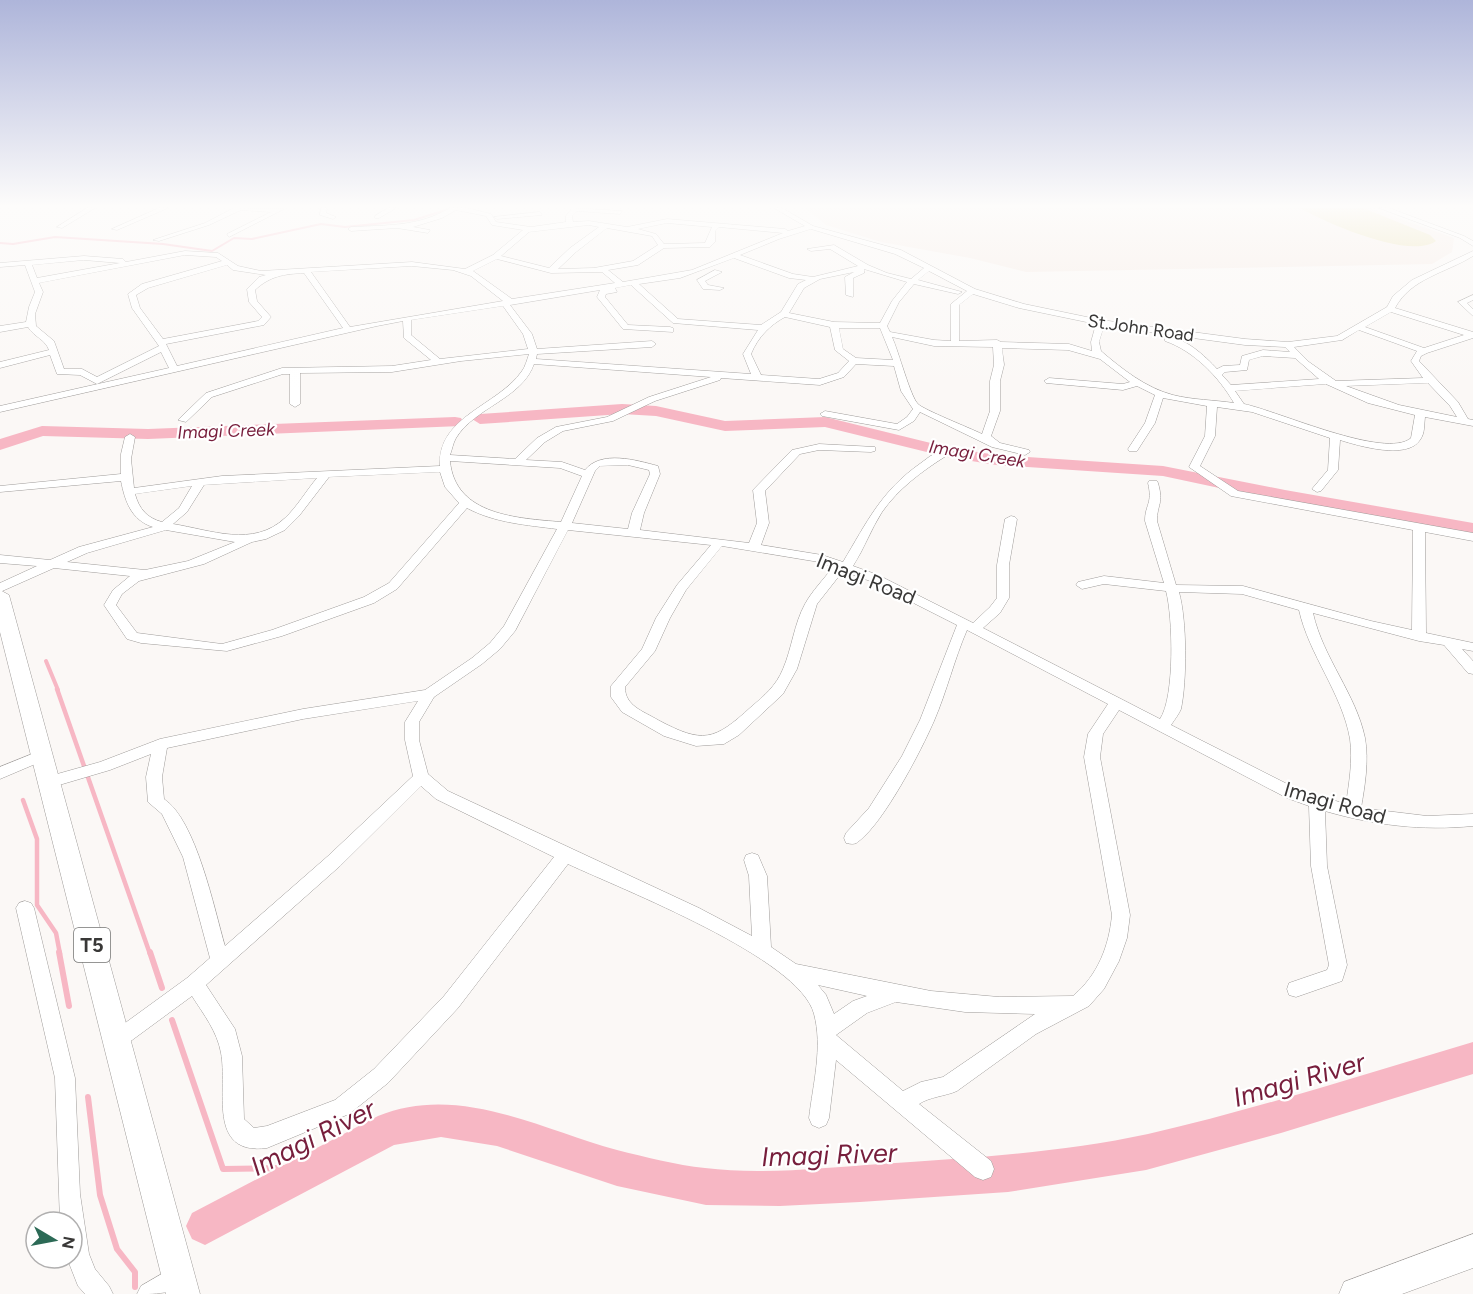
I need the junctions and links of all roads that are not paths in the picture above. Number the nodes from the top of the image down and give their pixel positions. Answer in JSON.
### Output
{"nodes":[{"id":1,"x":30,"y":268,"type":"edge"},
{"id":2,"x":72,"y":268,"type":"edge"},
{"id":3,"x":108,"y":268,"type":"edge"},
{"id":4,"x":206,"y":268,"type":"edge"},
{"id":5,"x":238,"y":268,"type":"edge"},
{"id":6,"x":354,"y":268,"type":"edge"},
{"id":7,"x":446,"y":268,"type":"edge"},
{"id":8,"x":472,"y":268,"type":"edge"},
{"id":9,"x":541,"y":268,"type":"edge"},
{"id":10,"x":554,"y":268,"type":"edge"},
{"id":11,"x":601,"y":268,"type":"edge"},
{"id":12,"x":708,"y":268,"type":"edge"},
{"id":13,"x":721,"y":268,"type":"edge"},
{"id":14,"x":769,"y":268,"type":"edge"},
{"id":15,"x":865,"y":268,"type":"edge"},
{"id":16,"x":867,"y":268,"type":"edge"},
{"id":17,"x":868,"y":268,"type":"edge"},
{"id":18,"x":929,"y":268,"type":"joint"},
{"id":19,"x":1443,"y":268,"type":"edge"},
{"id":20,"x":597,"y":269,"type":"junction"},
{"id":21,"x":467,"y":271,"type":"junction"},
{"id":22,"x":551,"y":271,"type":"junction"},
{"id":23,"x":307,"y":272,"type":"junction"},
{"id":24,"x":280,"y":273,"type":"junction"},
{"id":25,"x":79,"y":274,"type":"junction"},
{"id":26,"x":812,"y":279,"type":"junction"},
{"id":27,"x":35,"y":281,"type":"junction"},
{"id":28,"x":912,"y":281,"type":"junction"},
{"id":29,"x":622,"y":285,"type":"junction"},
{"id":30,"x":635,"y":285,"type":"junction"},
{"id":31,"x":720,"y":288,"type":"dead end"},
{"id":32,"x":967,"y":294,"type":"junction"},
{"id":33,"x":850,"y":295,"type":"dead end"},
{"id":34,"x":1473,"y":297,"type":"edge"},
{"id":35,"x":508,"y":302,"type":"junction"},
{"id":36,"x":1390,"y":309,"type":"junction"},
{"id":37,"x":784,"y":314,"type":"junction"},
{"id":38,"x":1473,"y":314,"type":"edge"},
{"id":39,"x":407,"y":318,"type":"junction"},
{"id":40,"x":684,"y":323,"type":"junction"},
{"id":41,"x":30,"y":324,"type":"junction"},
{"id":42,"x":834,"y":325,"type":"junction"},
{"id":43,"x":1100,"y":325,"type":"junction"},
{"id":44,"x":1358,"y":327,"type":"junction"},
{"id":45,"x":763,"y":328,"type":"junction"},
{"id":46,"x":0,"y":329,"type":"edge"},
{"id":47,"x":348,"y":329,"type":"junction"},
{"id":48,"x":670,"y":330,"type":"junction"},
{"id":49,"x":885,"y":330,"type":"junction"},
{"id":50,"x":1473,"y":335,"type":"edge"},
{"id":51,"x":1095,"y":342,"type":"junction"},
{"id":52,"x":955,"y":343,"type":"junction"},
{"id":53,"x":997,"y":343,"type":"junction"},
{"id":54,"x":162,"y":344,"type":"junction"},
{"id":55,"x":652,"y":344,"type":"junction"},
{"id":56,"x":1288,"y":345,"type":"junction"},
{"id":57,"x":1069,"y":348,"type":"junction"},
{"id":58,"x":1424,"y":351,"type":"junction"},
{"id":59,"x":52,"y":352,"type":"junction"},
{"id":60,"x":533,"y":355,"type":"junction"},
{"id":61,"x":1296,"y":355,"type":"junction"},
{"id":62,"x":1104,"y":358,"type":"junction"},
{"id":63,"x":632,"y":360,"type":"junction"},
{"id":64,"x":854,"y":361,"type":"junction"},
{"id":65,"x":437,"y":362,"type":"junction"},
{"id":66,"x":898,"y":363,"type":"junction"},
{"id":67,"x":0,"y":365,"type":"edge"},
{"id":68,"x":174,"y":368,"type":"junction"},
{"id":69,"x":295,"y":370,"type":"junction"},
{"id":70,"x":721,"y":375,"type":"junction"},
{"id":71,"x":1216,"y":375,"type":"junction"},
{"id":72,"x":757,"y":378,"type":"junction"},
{"id":73,"x":1431,"y":380,"type":"junction"},
{"id":74,"x":97,"y":381,"type":"junction"},
{"id":75,"x":1050,"y":381,"type":"dead end"},
{"id":76,"x":1328,"y":382,"type":"junction"},
{"id":77,"x":1139,"y":383,"type":"junction"},
{"id":78,"x":1231,"y":388,"type":"junction"},
{"id":79,"x":79,"y":390,"type":"junction"},
{"id":80,"x":1160,"y":394,"type":"junction"},
{"id":81,"x":295,"y":404,"type":"dead end"},
{"id":82,"x":1212,"y":404,"type":"junction"},
{"id":83,"x":1241,"y":407,"type":"junction"},
{"id":84,"x":918,"y":408,"type":"junction"},
{"id":85,"x":0,"y":409,"type":"edge"},
{"id":86,"x":1420,"y":413,"type":"junction"},
{"id":87,"x":825,"y":414,"type":"dead end"},
{"id":88,"x":183,"y":420,"type":"dead end"},
{"id":89,"x":1468,"y":423,"type":"edge"},
{"id":90,"x":1335,"y":435,"type":"junction"},
{"id":91,"x":130,"y":437,"type":"dead end"},
{"id":92,"x":988,"y":440,"type":"junction"},
{"id":93,"x":871,"y":449,"type":"dead end"},
{"id":94,"x":1133,"y":449,"type":"dead end"},
{"id":95,"x":1025,"y":452,"type":"dead end"},
{"id":96,"x":942,"y":454,"type":"dead end"},
{"id":97,"x":519,"y":461,"type":"junction"},
{"id":98,"x":445,"y":463,"type":"junction"},
{"id":99,"x":326,"y":474,"type":"junction"},
{"id":100,"x":588,"y":475,"type":"junction"},
{"id":101,"x":126,"y":477,"type":"junction"},
{"id":102,"x":200,"y":483,"type":"junction"},
{"id":103,"x":1153,"y":483,"type":"dead end"},
{"id":104,"x":0,"y":489,"type":"edge"},
{"id":105,"x":1317,"y":489,"type":"dead end"},
{"id":106,"x":128,"y":492,"type":"junction"},
{"id":107,"x":466,"y":502,"type":"junction"},
{"id":108,"x":1011,"y":519,"type":"dead end"},
{"id":109,"x":564,"y":527,"type":"junction"},
{"id":110,"x":162,"y":528,"type":"junction"},
{"id":111,"x":1419,"y":529,"type":"junction"},
{"id":112,"x":633,"y":534,"type":"junction"},
{"id":113,"x":1473,"y":537,"type":"edge"},
{"id":114,"x":247,"y":540,"type":"junction"},
{"id":115,"x":718,"y":542,"type":"junction"},
{"id":116,"x":754,"y":547,"type":"junction"},
{"id":117,"x":0,"y":559,"type":"edge"},
{"id":118,"x":49,"y":564,"type":"junction"},
{"id":119,"x":844,"y":566,"type":"junction"},
{"id":120,"x":145,"y":573,"type":"junction"},
{"id":121,"x":1082,"y":585,"type":"dead end"},
{"id":122,"x":1169,"y":586,"type":"junction"},
{"id":123,"x":0,"y":588,"type":"edge"},
{"id":124,"x":0,"y":595,"type":"edge"},
{"id":125,"x":1305,"y":607,"type":"junction"},
{"id":126,"x":969,"y":626,"type":"junction"},
{"id":127,"x":1419,"y":637,"type":"junction"},
{"id":128,"x":1449,"y":643,"type":"junction"},
{"id":129,"x":1473,"y":647,"type":"edge"},
{"id":130,"x":1473,"y":669,"type":"edge"},
{"id":131,"x":429,"y":694,"type":"junction"},
{"id":132,"x":1116,"y":704,"type":"junction"},
{"id":133,"x":1162,"y":727,"type":"junction"},
{"id":134,"x":160,"y":744,"type":"junction"},
{"id":135,"x":42,"y":754,"type":"junction"},
{"id":136,"x":0,"y":773,"type":"edge"},
{"id":137,"x":421,"y":777,"type":"junction"},
{"id":138,"x":49,"y":782,"type":"junction"},
{"id":139,"x":1317,"y":803,"type":"junction"},
{"id":140,"x":1352,"y":813,"type":"junction"},
{"id":141,"x":1473,"y":820,"type":"edge"},
{"id":142,"x":852,"y":838,"type":"dead end"},
{"id":143,"x":566,"y":854,"type":"junction"},
{"id":144,"x":752,"y":860,"type":"dead end"},
{"id":145,"x":24,"y":908,"type":"dead end"},
{"id":146,"x":762,"y":951,"type":"junction"},
{"id":147,"x":220,"y":961,"type":"junction"},
{"id":148,"x":794,"y":972,"type":"junction"},
{"id":149,"x":194,"y":984,"type":"junction"},
{"id":150,"x":1296,"y":989,"type":"dead end"},
{"id":151,"x":896,"y":993,"type":"junction"},
{"id":152,"x":1081,"y":1001,"type":"junction"},
{"id":153,"x":827,"y":1033,"type":"junction"},
{"id":154,"x":117,"y":1040,"type":"junction"},
{"id":155,"x":906,"y":1104,"type":"junction"},
{"id":156,"x":819,"y":1118,"type":"dead end"},
{"id":157,"x":983,"y":1169,"type":"dead end"},
{"id":158,"x":1473,"y":1251,"type":"edge"},
{"id":159,"x":181,"y":1285,"type":"edge"},
{"id":160,"x":101,"y":1294,"type":"edge"},
{"id":161,"x":148,"y":1294,"type":"edge"},
{"id":162,"x":1356,"y":1294,"type":"edge"}],
"edges":[{"from":1,"to":27,"type":"street"},
{"from":2,"to":25,"type":"street"},
{"from":3,"to":25,"type":"street"},
{"from":4,"to":54,"type":"street"},
{"from":5,"to":24,"type":"street"},
{"from":6,"to":23,"type":"street"},
{"from":7,"to":21,"type":"street"},
{"from":8,"to":21,"type":"street"},
{"from":9,"to":22,"type":"street"},
{"from":10,"to":22,"type":"street"},
{"from":11,"to":20,"type":"street"},
{"from":12,"to":30,"type":"street"},
{"from":13,"to":31,"type":"street"},
{"from":14,"to":26,"type":"street"},
{"from":15,"to":26,"type":"street"},
{"from":16,"to":33,"type":"street"},
{"from":17,"to":28,"type":"street"},
{"from":18,"to":28,"type":"street"},
{"from":18,"to":32,"type":"street"},
{"from":19,"to":36,"type":"street","name":"St.John Road"},
{"from":20,"to":22,"type":"street"},
{"from":20,"to":29,"type":"street"},
{"from":21,"to":35,"type":"street"},
{"from":23,"to":24,"type":"street"},
{"from":23,"to":47,"type":"street"},
{"from":24,"to":54,"type":"street"},
{"from":25,"to":27,"type":"street"},
{"from":26,"to":37,"type":"street"},
{"from":27,"to":41,"type":"street"},
{"from":28,"to":32,"type":"street"},
{"from":28,"to":49,"type":"street"},
{"from":29,"to":30,"type":"street"},
{"from":29,"to":35,"type":"street"},
{"from":30,"to":40,"type":"street"},
{"from":30,"to":48,"type":"street"},
{"from":32,"to":43,"type":"street"},
{"from":32,"to":52,"type":"street"},
{"from":34,"to":38,"type":"street"},
{"from":35,"to":39,"type":"street"},
{"from":35,"to":60,"type":"street"},
{"from":36,"to":44,"type":"street","name":"St.John Road"},
{"from":36,"to":50,"type":"street"},
{"from":37,"to":42,"type":"street"},
{"from":37,"to":45,"type":"street"},
{"from":39,"to":47,"type":"street"},
{"from":39,"to":65,"type":"street"},
{"from":40,"to":45,"type":"street"},
{"from":40,"to":48,"type":"street"},
{"from":41,"to":46,"type":"street"},
{"from":41,"to":59,"type":"street"},
{"from":42,"to":49,"type":"street"},
{"from":42,"to":64,"type":"street"},
{"from":43,"to":51,"type":"street"},
{"from":43,"to":56,"type":"street","name":"St.John Road"},
{"from":43,"to":71,"type":"street"},
{"from":44,"to":56,"type":"street","name":"St.John Road"},
{"from":44,"to":58,"type":"street"},
{"from":45,"to":72,"type":"street"},
{"from":47,"to":68,"type":"street"},
{"from":48,"to":55,"type":"street"},
{"from":49,"to":52,"type":"street"},
{"from":49,"to":66,"type":"street"},
{"from":50,"to":58,"type":"street"},
{"from":51,"to":57,"type":"street"},
{"from":51,"to":62,"type":"street"},
{"from":52,"to":53,"type":"street"},
{"from":53,"to":57,"type":"street"},
{"from":53,"to":92,"type":"street"},
{"from":54,"to":68,"type":"street"},
{"from":54,"to":74,"type":"street"},
{"from":55,"to":60,"type":"street"},
{"from":55,"to":63,"type":"street"},
{"from":56,"to":61,"type":"street"},
{"from":57,"to":62,"type":"street"},
{"from":58,"to":73,"type":"street"},
{"from":59,"to":67,"type":"street"},
{"from":59,"to":74,"type":"street"},
{"from":60,"to":63,"type":"street"},
{"from":60,"to":65,"type":"street"},
{"from":60,"to":98,"type":"street"},
{"from":61,"to":71,"type":"street"},
{"from":61,"to":76,"type":"street"},
{"from":62,"to":77,"type":"street"},
{"from":63,"to":70,"type":"street"},
{"from":64,"to":66,"type":"street"},
{"from":64,"to":72,"type":"street"},
{"from":65,"to":69,"type":"street"},
{"from":66,"to":84,"type":"street"},
{"from":68,"to":79,"type":"street"},
{"from":69,"to":81,"type":"street"},
{"from":69,"to":88,"type":"street"},
{"from":70,"to":72,"type":"street"},
{"from":70,"to":97,"type":"street"},
{"from":71,"to":78,"type":"street"},
{"from":73,"to":76,"type":"street"},
{"from":73,"to":89,"type":"street"},
{"from":74,"to":79,"type":"street"},
{"from":75,"to":77,"type":"street"},
{"from":76,"to":78,"type":"street"},
{"from":76,"to":86,"type":"street"},
{"from":77,"to":80,"type":"street"},
{"from":78,"to":83,"type":"street"},
{"from":79,"to":85,"type":"street"},
{"from":80,"to":82,"type":"street"},
{"from":80,"to":94,"type":"street"},
{"from":82,"to":83,"type":"street"},
{"from":82,"to":111,"type":"street"},
{"from":83,"to":90,"type":"street"},
{"from":84,"to":87,"type":"street"},
{"from":84,"to":92,"type":"street"},
{"from":86,"to":89,"type":"street"},
{"from":86,"to":90,"type":"street"},
{"from":90,"to":105,"type":"street"},
{"from":91,"to":101,"type":"street"},
{"from":92,"to":95,"type":"street"},
{"from":93,"to":116,"type":"street"},
{"from":96,"to":119,"type":"street"},
{"from":97,"to":98,"type":"street"},
{"from":97,"to":100,"type":"street"},
{"from":98,"to":99,"type":"street"},
{"from":98,"to":107,"type":"street","name":"Imagi Road"},
{"from":99,"to":102,"type":"street"},
{"from":99,"to":114,"type":"street"},
{"from":100,"to":109,"type":"street"},
{"from":100,"to":112,"type":"street"},
{"from":101,"to":104,"type":"street"},
{"from":101,"to":106,"type":"street"},
{"from":102,"to":106,"type":"street"},
{"from":102,"to":110,"type":"street"},
{"from":103,"to":122,"type":"street"},
{"from":106,"to":110,"type":"street"},
{"from":107,"to":109,"type":"street","name":"Imagi Road"},
{"from":107,"to":120,"type":"street"},
{"from":108,"to":126,"type":"street"},
{"from":109,"to":112,"type":"street","name":"Imagi Road"},
{"from":109,"to":131,"type":"street"},
{"from":110,"to":114,"type":"street"},
{"from":110,"to":118,"type":"street"},
{"from":111,"to":113,"type":"street"},
{"from":111,"to":127,"type":"street"},
{"from":112,"to":115,"type":"street","name":"Imagi Road"},
{"from":114,"to":120,"type":"street"},
{"from":115,"to":116,"type":"street","name":"Imagi Road"},
{"from":115,"to":119,"type":"street"},
{"from":116,"to":119,"type":"street","name":"Imagi Road"},
{"from":117,"to":118,"type":"street"},
{"from":118,"to":120,"type":"street"},
{"from":118,"to":123,"type":"street"},
{"from":119,"to":126,"type":"street","name":"Imagi Road"},
{"from":121,"to":122,"type":"street"},
{"from":122,"to":125,"type":"street"},
{"from":122,"to":133,"type":"street"},
{"from":124,"to":135,"type":"highway","number":"T5"},
{"from":125,"to":127,"type":"street"},
{"from":125,"to":140,"type":"street"},
{"from":126,"to":132,"type":"street","name":"Imagi Road"},
{"from":126,"to":142,"type":"street"},
{"from":127,"to":128,"type":"street"},
{"from":128,"to":129,"type":"street"},
{"from":128,"to":130,"type":"street"},
{"from":131,"to":134,"type":"street"},
{"from":131,"to":137,"type":"street"},
{"from":132,"to":133,"type":"street","name":"Imagi Road"},
{"from":132,"to":152,"type":"street"},
{"from":133,"to":139,"type":"street","name":"Imagi Road"},
{"from":134,"to":138,"type":"street"},
{"from":134,"to":147,"type":"street"},
{"from":135,"to":136,"type":"street"},
{"from":135,"to":138,"type":"highway","number":"T5"},
{"from":137,"to":143,"type":"street"},
{"from":137,"to":147,"type":"street"},
{"from":138,"to":154,"type":"highway","number":"T5"},
{"from":139,"to":140,"type":"street","name":"Imagi Road"},
{"from":139,"to":150,"type":"street"},
{"from":140,"to":141,"type":"street","name":"Imagi Road"},
{"from":143,"to":146,"type":"street"},
{"from":143,"to":149,"type":"street"},
{"from":144,"to":146,"type":"street"},
{"from":145,"to":160,"type":"street"},
{"from":146,"to":148,"type":"street"},
{"from":147,"to":149,"type":"street"},
{"from":148,"to":151,"type":"street"},
{"from":148,"to":153,"type":"street"},
{"from":149,"to":154,"type":"street"},
{"from":151,"to":152,"type":"street"},
{"from":151,"to":153,"type":"street"},
{"from":152,"to":155,"type":"street"},
{"from":153,"to":155,"type":"street"},
{"from":153,"to":156,"type":"street"},
{"from":154,"to":159,"type":"highway","number":"T5"},
{"from":155,"to":157,"type":"street"},
{"from":158,"to":162,"type":"highway"},
{"from":159,"to":161,"type":"street"}]}
